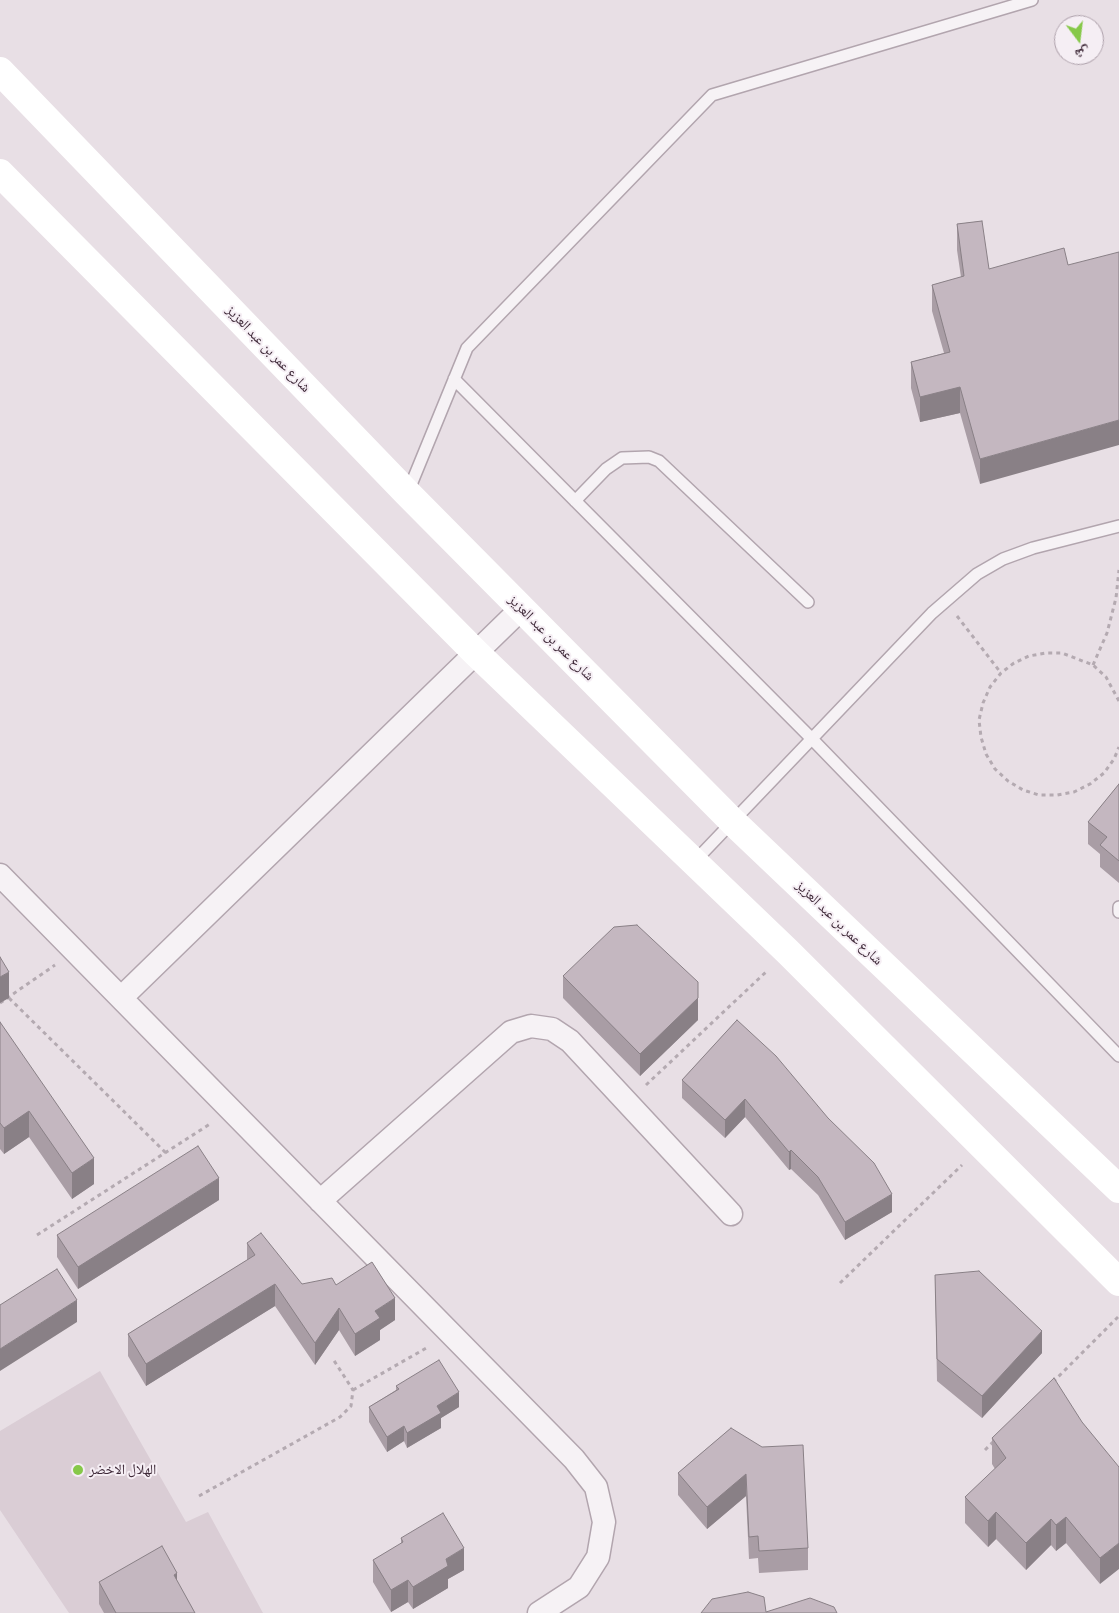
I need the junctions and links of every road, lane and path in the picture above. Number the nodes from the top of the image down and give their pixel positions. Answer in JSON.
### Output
{"nodes":[{"id":1,"x":1032,"y":0,"type":"edge"},
{"id":2,"x":0,"y":71,"type":"edge"},
{"id":3,"x":0,"y":173,"type":"edge"},
{"id":4,"x":454,"y":380,"type":"junction"},
{"id":5,"x":407,"y":493,"type":"junction"},
{"id":6,"x":575,"y":501,"type":"junction"},
{"id":7,"x":1119,"y":526,"type":"edge"},
{"id":8,"x":1119,"y":570,"type":"edge"},
{"id":9,"x":946,"y":599,"type":"junction"},
{"id":10,"x":808,"y":602,"type":"dead end"},
{"id":11,"x":522,"y":608,"type":"junction"},
{"id":12,"x":476,"y":652,"type":"junction"},
{"id":13,"x":1093,"y":665,"type":"junction"},
{"id":14,"x":1001,"y":673,"type":"junction"},
{"id":15,"x":1119,"y":701,"type":"edge"},
{"id":16,"x":813,"y":740,"type":"junction"},
{"id":17,"x":1119,"y":747,"type":"edge"},
{"id":18,"x":733,"y":822,"type":"junction"},
{"id":19,"x":694,"y":862,"type":"junction"},
{"id":20,"x":0,"y":874,"type":"edge"},
{"id":21,"x":1119,"y":908,"type":"edge"},
{"id":22,"x":1119,"y":912,"type":"edge"},
{"id":23,"x":75,"y":951,"type":"junction"},
{"id":24,"x":788,"y":952,"type":"junction"},
{"id":25,"x":9,"y":998,"type":"junction"},
{"id":26,"x":121,"y":998,"type":"junction"},
{"id":27,"x":0,"y":1003,"type":"edge"},
{"id":28,"x":1119,"y":1056,"type":"edge"},
{"id":29,"x":627,"y":1102,"type":"junction"},
{"id":30,"x":232,"y":1111,"type":"junction"},
{"id":31,"x":982,"y":1145,"type":"junction"},
{"id":32,"x":166,"y":1153,"type":"junction"},
{"id":33,"x":1119,"y":1189,"type":"edge"},
{"id":34,"x":320,"y":1201,"type":"junction"},
{"id":35,"x":731,"y":1214,"type":"dead end"},
{"id":36,"x":38,"y":1235,"type":"dead end"},
{"id":37,"x":1119,"y":1282,"type":"edge"},
{"id":38,"x":840,"y":1284,"type":"dead end"},
{"id":39,"x":1119,"y":1316,"type":"edge"},
{"id":40,"x":451,"y":1334,"type":"junction"},
{"id":41,"x":333,"y":1359,"type":"dead end"},
{"id":42,"x":1048,"y":1387,"type":"edge"},
{"id":43,"x":353,"y":1390,"type":"junction"},
{"id":44,"x":999,"y":1436,"type":"edge"},
{"id":45,"x":985,"y":1450,"type":"dead end"},
{"id":46,"x":199,"y":1496,"type":"dead end"},
{"id":47,"x":539,"y":1613,"type":"edge"}],
"edges":[{"from":1,"to":4,"type":"lane"},
{"from":2,"to":5,"type":"street","name":"شارع عمر بن عبد العزيز"},
{"from":3,"to":12,"type":"street"},
{"from":4,"to":5,"type":"lane"},
{"from":4,"to":6,"type":"lane"},
{"from":5,"to":11,"type":"street","name":"شارع عمر بن عبد العزيز"},
{"from":6,"to":10,"type":"lane"},
{"from":6,"to":16,"type":"lane"},
{"from":7,"to":9,"type":"lane"},
{"from":8,"to":13,"type":"path"},
{"from":9,"to":14,"type":"path"},
{"from":9,"to":16,"type":"lane"},
{"from":11,"to":12,"type":"street"},
{"from":11,"to":18,"type":"street","name":"شارع عمر بن عبد العزيز"},
{"from":12,"to":19,"type":"street"},
{"from":12,"to":26,"type":"street"},
{"from":13,"to":14,"type":"path"},
{"from":13,"to":15,"type":"path"},
{"from":14,"to":17,"type":"path"},
{"from":16,"to":18,"type":"lane"},
{"from":16,"to":28,"type":"lane"},
{"from":18,"to":19,"type":"lane"},
{"from":18,"to":33,"type":"street","name":"شارع عمر بن عبد العزيز"},
{"from":19,"to":24,"type":"street"},
{"from":20,"to":23,"type":"street"},
{"from":21,"to":22,"type":"lane"},
{"from":23,"to":25,"type":"path"},
{"from":23,"to":26,"type":"street"},
{"from":24,"to":29,"type":"path"},
{"from":24,"to":31,"type":"street"},
{"from":25,"to":27,"type":"path"},
{"from":25,"to":32,"type":"path"},
{"from":26,"to":30,"type":"street"},
{"from":29,"to":34,"type":"street"},
{"from":29,"to":35,"type":"street"},
{"from":30,"to":32,"type":"path"},
{"from":30,"to":34,"type":"street"},
{"from":31,"to":37,"type":"street"},
{"from":31,"to":38,"type":"path"},
{"from":32,"to":36,"type":"path"},
{"from":34,"to":40,"type":"street"},
{"from":39,"to":42,"type":"path"},
{"from":40,"to":43,"type":"path"},
{"from":40,"to":47,"type":"street"},
{"from":41,"to":43,"type":"path"},
{"from":43,"to":46,"type":"path"},
{"from":44,"to":45,"type":"path"}]}
